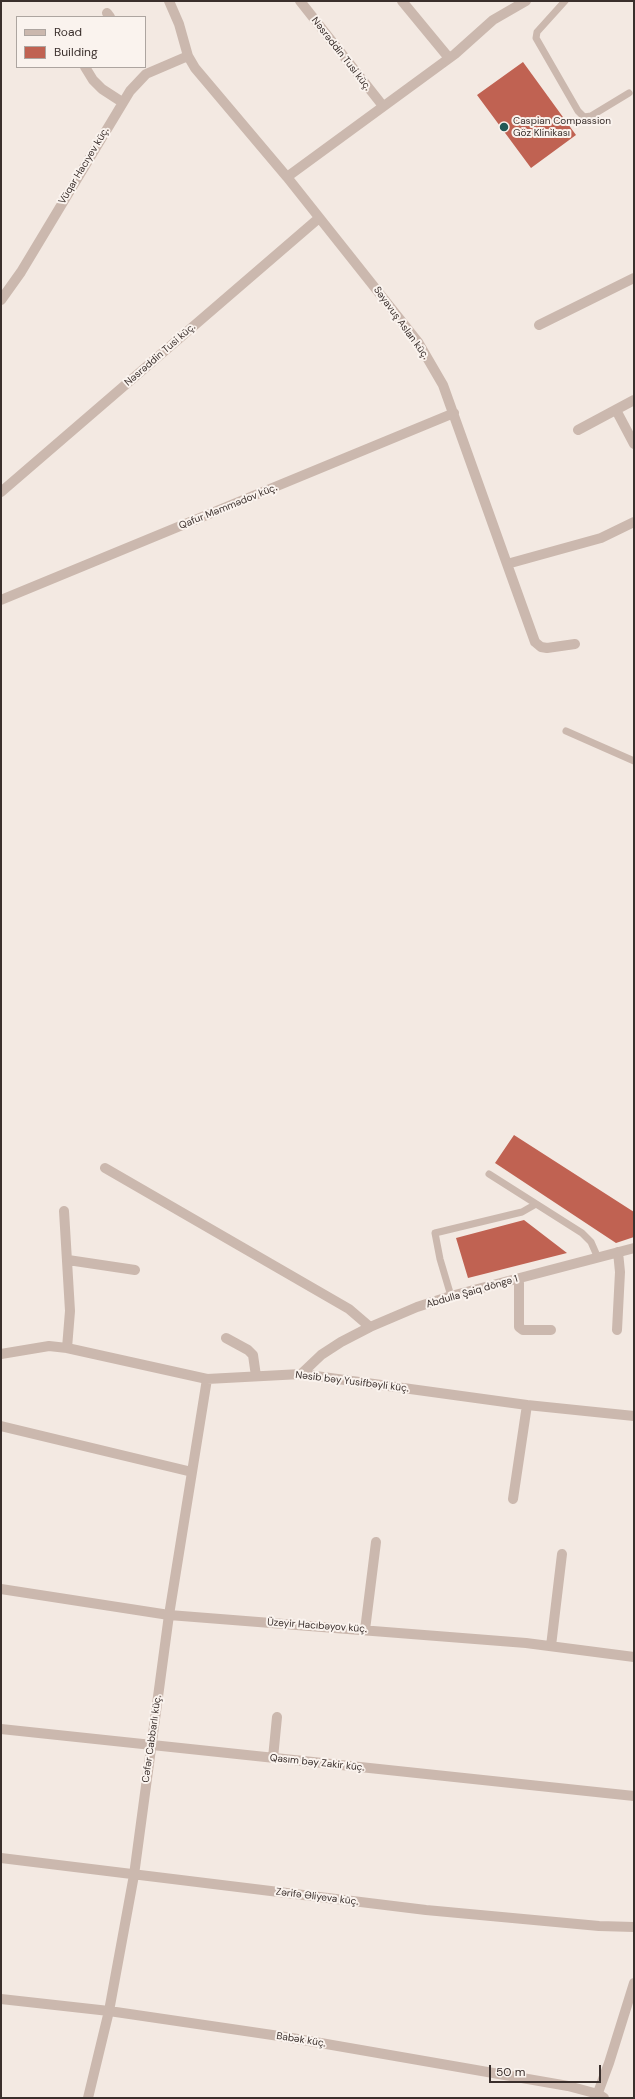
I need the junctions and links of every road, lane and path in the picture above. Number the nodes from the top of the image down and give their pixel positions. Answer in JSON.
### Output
{"nodes":[{"id":1,"x":169,"y":1,"type":"edge"},
{"id":2,"x":300,"y":1,"type":"edge"},
{"id":3,"x":402,"y":1,"type":"edge"},
{"id":4,"x":526,"y":1,"type":"edge"},
{"id":5,"x":565,"y":1,"type":"edge"},
{"id":6,"x":188,"y":56,"type":"junction"},
{"id":7,"x":449,"y":58,"type":"junction"},
{"id":8,"x":87,"y":68,"type":"edge"},
{"id":9,"x":144,"y":71,"type":"edge"},
{"id":10,"x":629,"y":93,"type":"dead end"},
{"id":11,"x":122,"y":102,"type":"junction"},
{"id":12,"x":382,"y":106,"type":"junction"},
{"id":13,"x":287,"y":177,"type":"junction"},
{"id":14,"x":319,"y":218,"type":"junction"},
{"id":15,"x":634,"y":278,"type":"edge"},
{"id":16,"x":1,"y":300,"type":"edge"},
{"id":17,"x":539,"y":325,"type":"dead end"},
{"id":18,"x":634,"y":400,"type":"edge"},
{"id":19,"x":616,"y":410,"type":"junction"},
{"id":20,"x":454,"y":414,"type":"junction"},
{"id":21,"x":578,"y":430,"type":"dead end"},
{"id":22,"x":634,"y":444,"type":"edge"},
{"id":23,"x":1,"y":492,"type":"edge"},
{"id":24,"x":634,"y":522,"type":"edge"},
{"id":25,"x":507,"y":564,"type":"junction"},
{"id":26,"x":1,"y":600,"type":"edge"},
{"id":27,"x":575,"y":644,"type":"dead end"},
{"id":28,"x":566,"y":731,"type":"dead end"},
{"id":29,"x":634,"y":761,"type":"edge"},
{"id":30,"x":104,"y":1168,"type":"dead end"},
{"id":31,"x":489,"y":1174,"type":"dead end"},
{"id":32,"x":536,"y":1204,"type":"junction"},
{"id":33,"x":64,"y":1210,"type":"dead end"},
{"id":34,"x":634,"y":1248,"type":"edge"},
{"id":35,"x":618,"y":1252,"type":"junction"},
{"id":36,"x":598,"y":1258,"type":"junction"},
{"id":37,"x":68,"y":1260,"type":"junction"},
{"id":38,"x":136,"y":1270,"type":"dead end"},
{"id":39,"x":519,"y":1279,"type":"junction"},
{"id":40,"x":451,"y":1296,"type":"junction"},
{"id":41,"x":370,"y":1327,"type":"junction"},
{"id":42,"x":551,"y":1330,"type":"dead end"},
{"id":43,"x":617,"y":1330,"type":"dead end"},
{"id":44,"x":226,"y":1338,"type":"dead end"},
{"id":45,"x":67,"y":1348,"type":"junction"},
{"id":46,"x":1,"y":1354,"type":"edge"},
{"id":47,"x":301,"y":1374,"type":"junction"},
{"id":48,"x":256,"y":1376,"type":"junction"},
{"id":49,"x":207,"y":1378,"type":"junction"},
{"id":50,"x":527,"y":1405,"type":"junction"},
{"id":51,"x":634,"y":1416,"type":"edge"},
{"id":52,"x":1,"y":1426,"type":"edge"},
{"id":53,"x":192,"y":1472,"type":"junction"},
{"id":54,"x":512,"y":1499,"type":"dead end"},
{"id":55,"x":376,"y":1542,"type":"dead end"},
{"id":56,"x":562,"y":1554,"type":"dead end"},
{"id":57,"x":1,"y":1589,"type":"edge"},
{"id":58,"x":169,"y":1615,"type":"junction"},
{"id":59,"x":364,"y":1630,"type":"junction"},
{"id":60,"x":551,"y":1646,"type":"junction"},
{"id":61,"x":634,"y":1657,"type":"edge"},
{"id":62,"x":277,"y":1717,"type":"dead end"},
{"id":63,"x":1,"y":1728,"type":"edge"},
{"id":64,"x":152,"y":1745,"type":"junction"},
{"id":65,"x":272,"y":1758,"type":"junction"},
{"id":66,"x":634,"y":1796,"type":"edge"},
{"id":67,"x":1,"y":1858,"type":"edge"},
{"id":68,"x":134,"y":1875,"type":"junction"},
{"id":69,"x":634,"y":1927,"type":"edge"},
{"id":70,"x":634,"y":1983,"type":"edge"},
{"id":71,"x":1,"y":1999,"type":"edge"},
{"id":72,"x":109,"y":2011,"type":"junction"},
{"id":73,"x":599,"y":2097,"type":"edge"},
{"id":74,"x":88,"y":2098,"type":"edge"}],
"edges":[{"from":1,"to":6,"type":"street","name":"Səyavuş Aslan küç."},
{"from":2,"to":12,"type":"street","name":"Nəsrəddin Tusi küç."},
{"from":3,"to":7,"type":"street"},
{"from":4,"to":7,"type":"street"},
{"from":5,"to":10,"type":"lane"},
{"from":6,"to":9,"type":"street","name":"Vüqar Hacıyev küç."},
{"from":6,"to":13,"type":"street","name":"Səyavuş Aslan küç."},
{"from":7,"to":12,"type":"street"},
{"from":8,"to":11,"type":"street"},
{"from":9,"to":11,"type":"street","name":"Vüqar Hacıyev küç."},
{"from":11,"to":16,"type":"street","name":"Vüqar Hacıyev küç."},
{"from":12,"to":13,"type":"street"},
{"from":13,"to":14,"type":"street","name":"Səyavuş Aslan küç."},
{"from":14,"to":20,"type":"street","name":"Səyavuş Aslan küç."},
{"from":14,"to":23,"type":"street","name":"Nəsrəddin Tusi küç."},
{"from":15,"to":17,"type":"street"},
{"from":18,"to":19,"type":"street"},
{"from":19,"to":21,"type":"street"},
{"from":19,"to":22,"type":"street"},
{"from":20,"to":25,"type":"street","name":"Səyavuş Aslan küç."},
{"from":20,"to":26,"type":"street","name":"Qafur Məmmədov küç."},
{"from":24,"to":25,"type":"street"},
{"from":25,"to":27,"type":"street","name":"Səyavuş Aslan küç."},
{"from":28,"to":29,"type":"lane"},
{"from":30,"to":41,"type":"street"},
{"from":31,"to":32,"type":"lane"},
{"from":32,"to":36,"type":"lane"},
{"from":32,"to":40,"type":"lane"},
{"from":33,"to":37,"type":"street"},
{"from":34,"to":35,"type":"street","name":"Abdulla Şaiq döngə 1"},
{"from":35,"to":36,"type":"street","name":"Abdulla Şaiq döngə 1"},
{"from":35,"to":43,"type":"street"},
{"from":36,"to":39,"type":"street","name":"Abdulla Şaiq döngə 1"},
{"from":37,"to":38,"type":"street"},
{"from":37,"to":45,"type":"street"},
{"from":39,"to":40,"type":"street","name":"Abdulla Şaiq döngə 1"},
{"from":39,"to":42,"type":"street"},
{"from":40,"to":41,"type":"street","name":"Abdulla Şaiq döngə 1"},
{"from":41,"to":47,"type":"street","name":"Abdulla Şaiq döngə 1"},
{"from":44,"to":48,"type":"street"},
{"from":45,"to":46,"type":"street","name":"Nəsib bəy Yusifbəyli küç."},
{"from":45,"to":49,"type":"street","name":"Nəsib bəy Yusifbəyli küç."},
{"from":47,"to":48,"type":"street","name":"Nəsib bəy Yusifbəyli küç."},
{"from":47,"to":50,"type":"street","name":"Nəsib bəy Yusifbəyli küç."},
{"from":48,"to":49,"type":"street","name":"Nəsib bəy Yusifbəyli küç."},
{"from":49,"to":53,"type":"street","name":"Cəfər Cabbarlı küç."},
{"from":50,"to":51,"type":"street","name":"Nəsib bəy Yusifbəyli küç."},
{"from":50,"to":54,"type":"street"},
{"from":52,"to":53,"type":"street"},
{"from":53,"to":58,"type":"street","name":"Cəfər Cabbarlı küç."},
{"from":55,"to":59,"type":"street"},
{"from":56,"to":60,"type":"street"},
{"from":57,"to":58,"type":"street","name":"Üzeyir Hacıbəyov küç."},
{"from":58,"to":59,"type":"street","name":"Üzeyir Hacıbəyov küç."},
{"from":58,"to":64,"type":"street","name":"Cəfər Cabbarlı küç."},
{"from":59,"to":60,"type":"street","name":"Üzeyir Hacıbəyov küç."},
{"from":60,"to":61,"type":"street","name":"Üzeyir Hacıbəyov küç."},
{"from":62,"to":65,"type":"street"},
{"from":63,"to":64,"type":"street","name":"Qasım bəy Zakir küç."},
{"from":64,"to":65,"type":"street","name":"Qasım bəy Zakir küç."},
{"from":64,"to":68,"type":"street","name":"Cəfər Cabbarlı küç."},
{"from":65,"to":66,"type":"street","name":"Qasım bəy Zakir küç."},
{"from":67,"to":68,"type":"street","name":"Zərifə Əliyeva küç."},
{"from":68,"to":69,"type":"street","name":"Zərifə Əliyeva küç."},
{"from":68,"to":72,"type":"street","name":"Cəfər Cabbarlı küç."},
{"from":70,"to":73,"type":"street"},
{"from":71,"to":72,"type":"street","name":"Babək küç."},
{"from":72,"to":73,"type":"street","name":"Babək küç."},
{"from":72,"to":74,"type":"street","name":"Cəfər Cabbarlı küç."}]}
